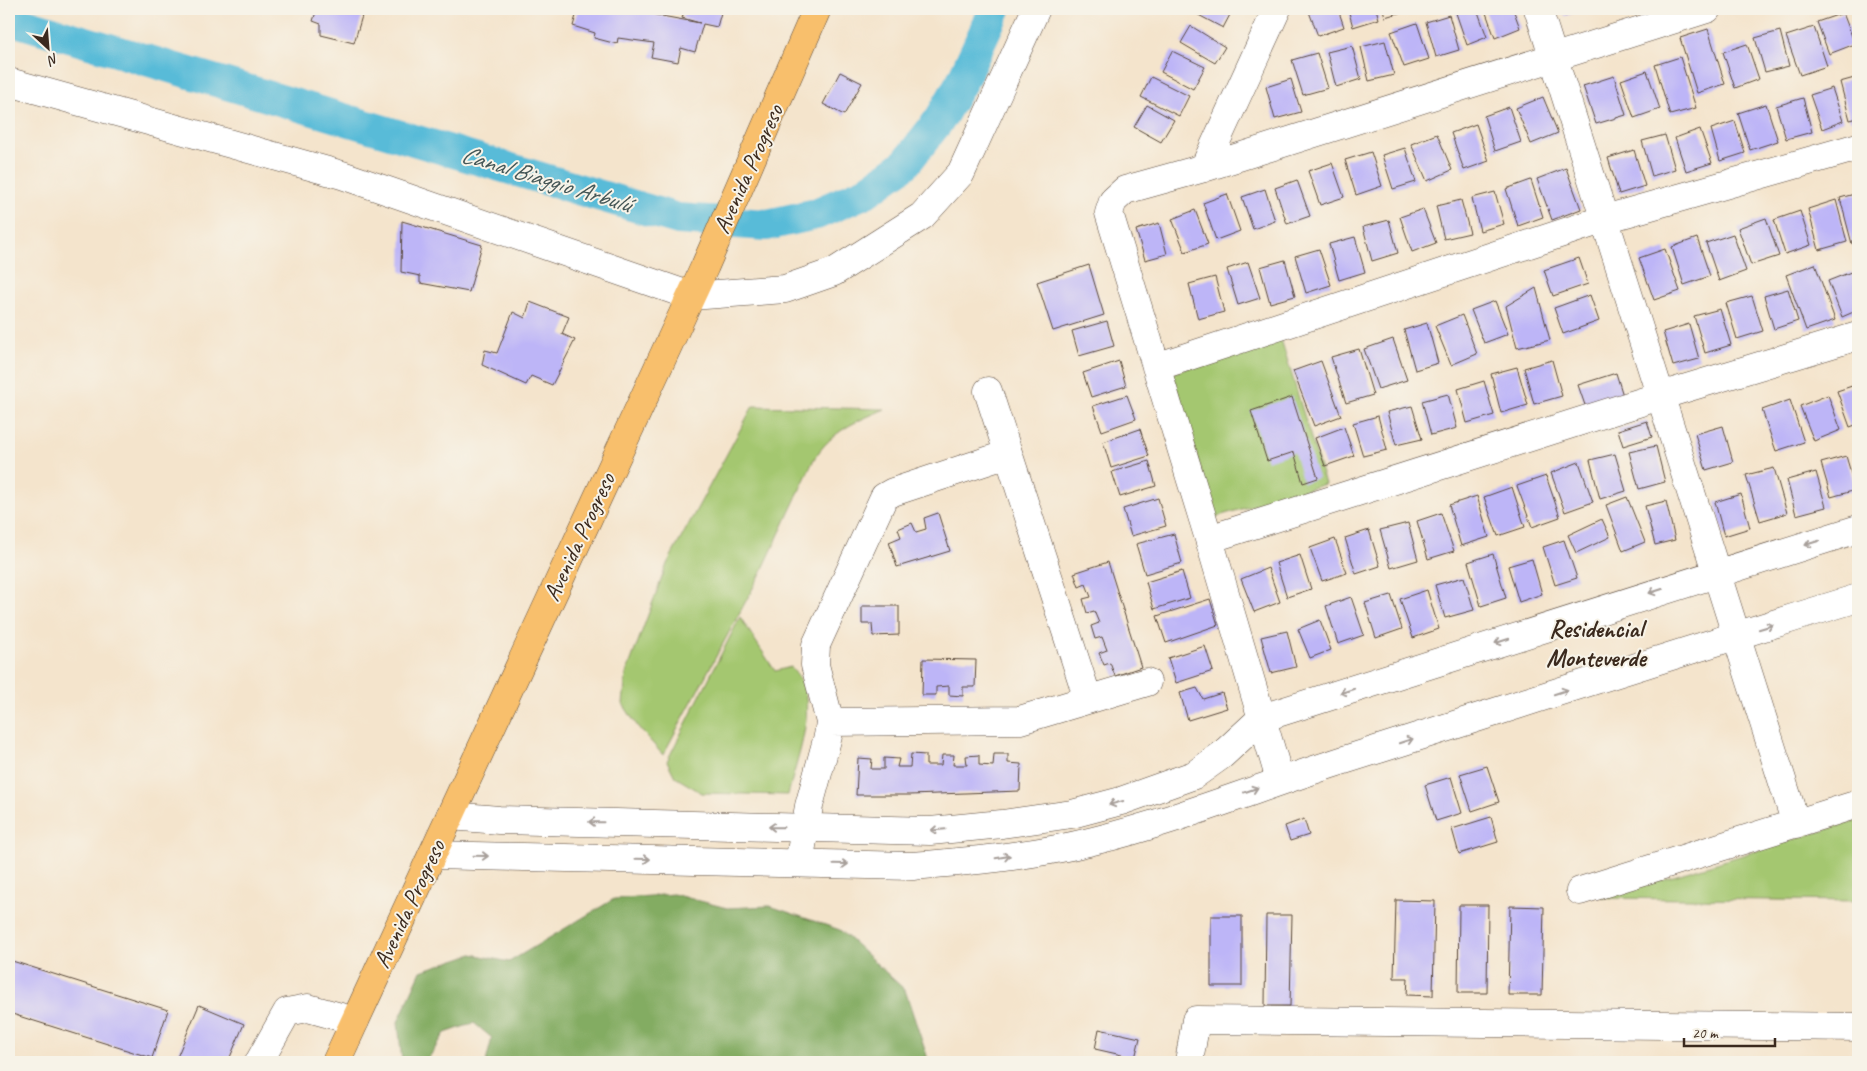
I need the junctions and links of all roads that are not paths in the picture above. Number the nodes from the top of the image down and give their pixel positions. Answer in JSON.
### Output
{"nodes":[{"id":1,"x":817,"y":9,"type":"edge"},
{"id":2,"x":1036,"y":9,"type":"edge"},
{"id":3,"x":1277,"y":9,"type":"edge"},
{"id":4,"x":1538,"y":9,"type":"edge"},
{"id":5,"x":1707,"y":9,"type":"edge"},
{"id":6,"x":1554,"y":56,"type":"junction"},
{"id":7,"x":9,"y":82,"type":"edge"},
{"id":8,"x":1858,"y":147,"type":"edge"},
{"id":9,"x":1204,"y":168,"type":"junction"},
{"id":10,"x":1604,"y":220,"type":"junction"},
{"id":11,"x":691,"y":296,"type":"junction"},
{"id":12,"x":1858,"y":336,"type":"edge"},
{"id":13,"x":1156,"y":367,"type":"junction"},
{"id":14,"x":988,"y":391,"type":"dead end"},
{"id":15,"x":1660,"y":396,"type":"junction"},
{"id":16,"x":1008,"y":454,"type":"junction"},
{"id":17,"x":1858,"y":529,"type":"edge"},
{"id":18,"x":1209,"y":539,"type":"junction"},
{"id":19,"x":1716,"y":572,"type":"junction"},
{"id":20,"x":1858,"y":598,"type":"edge"},
{"id":21,"x":1737,"y":636,"type":"junction"},
{"id":22,"x":1147,"y":682,"type":"dead end"},
{"id":23,"x":1088,"y":699,"type":"junction"},
{"id":24,"x":1262,"y":718,"type":"junction"},
{"id":25,"x":830,"y":722,"type":"junction"},
{"id":26,"x":1280,"y":780,"type":"junction"},
{"id":27,"x":1151,"y":791,"type":"junction"},
{"id":28,"x":1858,"y":804,"type":"edge"},
{"id":29,"x":450,"y":816,"type":"junction"},
{"id":30,"x":1162,"y":821,"type":"junction"},
{"id":31,"x":1796,"y":824,"type":"junction"},
{"id":32,"x":805,"y":827,"type":"junction"},
{"id":33,"x":432,"y":855,"type":"junction"},
{"id":34,"x":799,"y":863,"type":"junction"},
{"id":35,"x":1580,"y":891,"type":"dead end"},
{"id":36,"x":355,"y":1022,"type":"junction"},
{"id":37,"x":1858,"y":1027,"type":"edge"},
{"id":38,"x":259,"y":1062,"type":"edge"},
{"id":39,"x":336,"y":1062,"type":"edge"},
{"id":40,"x":1189,"y":1062,"type":"edge"}],
"edges":[{"from":1,"to":11,"type":"main road","name":"Avenida Progreso"},
{"from":2,"to":11,"type":"street"},
{"from":3,"to":9,"type":"street"},
{"from":4,"to":6,"type":"street"},
{"from":5,"to":6,"type":"street"},
{"from":6,"to":9,"type":"street"},
{"from":6,"to":10,"type":"street"},
{"from":7,"to":11,"type":"street"},
{"from":8,"to":10,"type":"street"},
{"from":9,"to":13,"type":"street"},
{"from":10,"to":13,"type":"street"},
{"from":10,"to":15,"type":"street"},
{"from":11,"to":29,"type":"main road","name":"Avenida Progreso"},
{"from":12,"to":15,"type":"street"},
{"from":13,"to":18,"type":"street"},
{"from":14,"to":16,"type":"street"},
{"from":15,"to":18,"type":"street"},
{"from":15,"to":19,"type":"street"},
{"from":16,"to":23,"type":"street"},
{"from":16,"to":25,"type":"street"},
{"from":17,"to":19,"type":"street","one_way":true},
{"from":18,"to":24,"type":"street"},
{"from":19,"to":21,"type":"street"},
{"from":19,"to":24,"type":"street","one_way":true},
{"from":21,"to":20,"type":"street","one_way":true},
{"from":26,"to":21,"type":"street","one_way":true},
{"from":21,"to":31,"type":"street"},
{"from":22,"to":23,"type":"street"},
{"from":23,"to":25,"type":"street"},
{"from":24,"to":26,"type":"street"},
{"from":24,"to":27,"type":"street"},
{"from":25,"to":32,"type":"street"},
{"from":30,"to":26,"type":"street","one_way":true},
{"from":27,"to":30,"type":"street"},
{"from":27,"to":32,"type":"street","one_way":true},
{"from":28,"to":31,"type":"street"},
{"from":32,"to":29,"type":"street","one_way":true},
{"from":29,"to":33,"type":"main road","name":"Avenida Progreso"},
{"from":34,"to":30,"type":"street","one_way":true},
{"from":31,"to":35,"type":"street"},
{"from":32,"to":34,"type":"street"},
{"from":33,"to":34,"type":"street","one_way":true},
{"from":33,"to":36,"type":"main road","name":"Avenida Progreso"},
{"from":36,"to":38,"type":"street"},
{"from":36,"to":39,"type":"main road","name":"Avenida Progreso"},
{"from":37,"to":40,"type":"street"}]}
